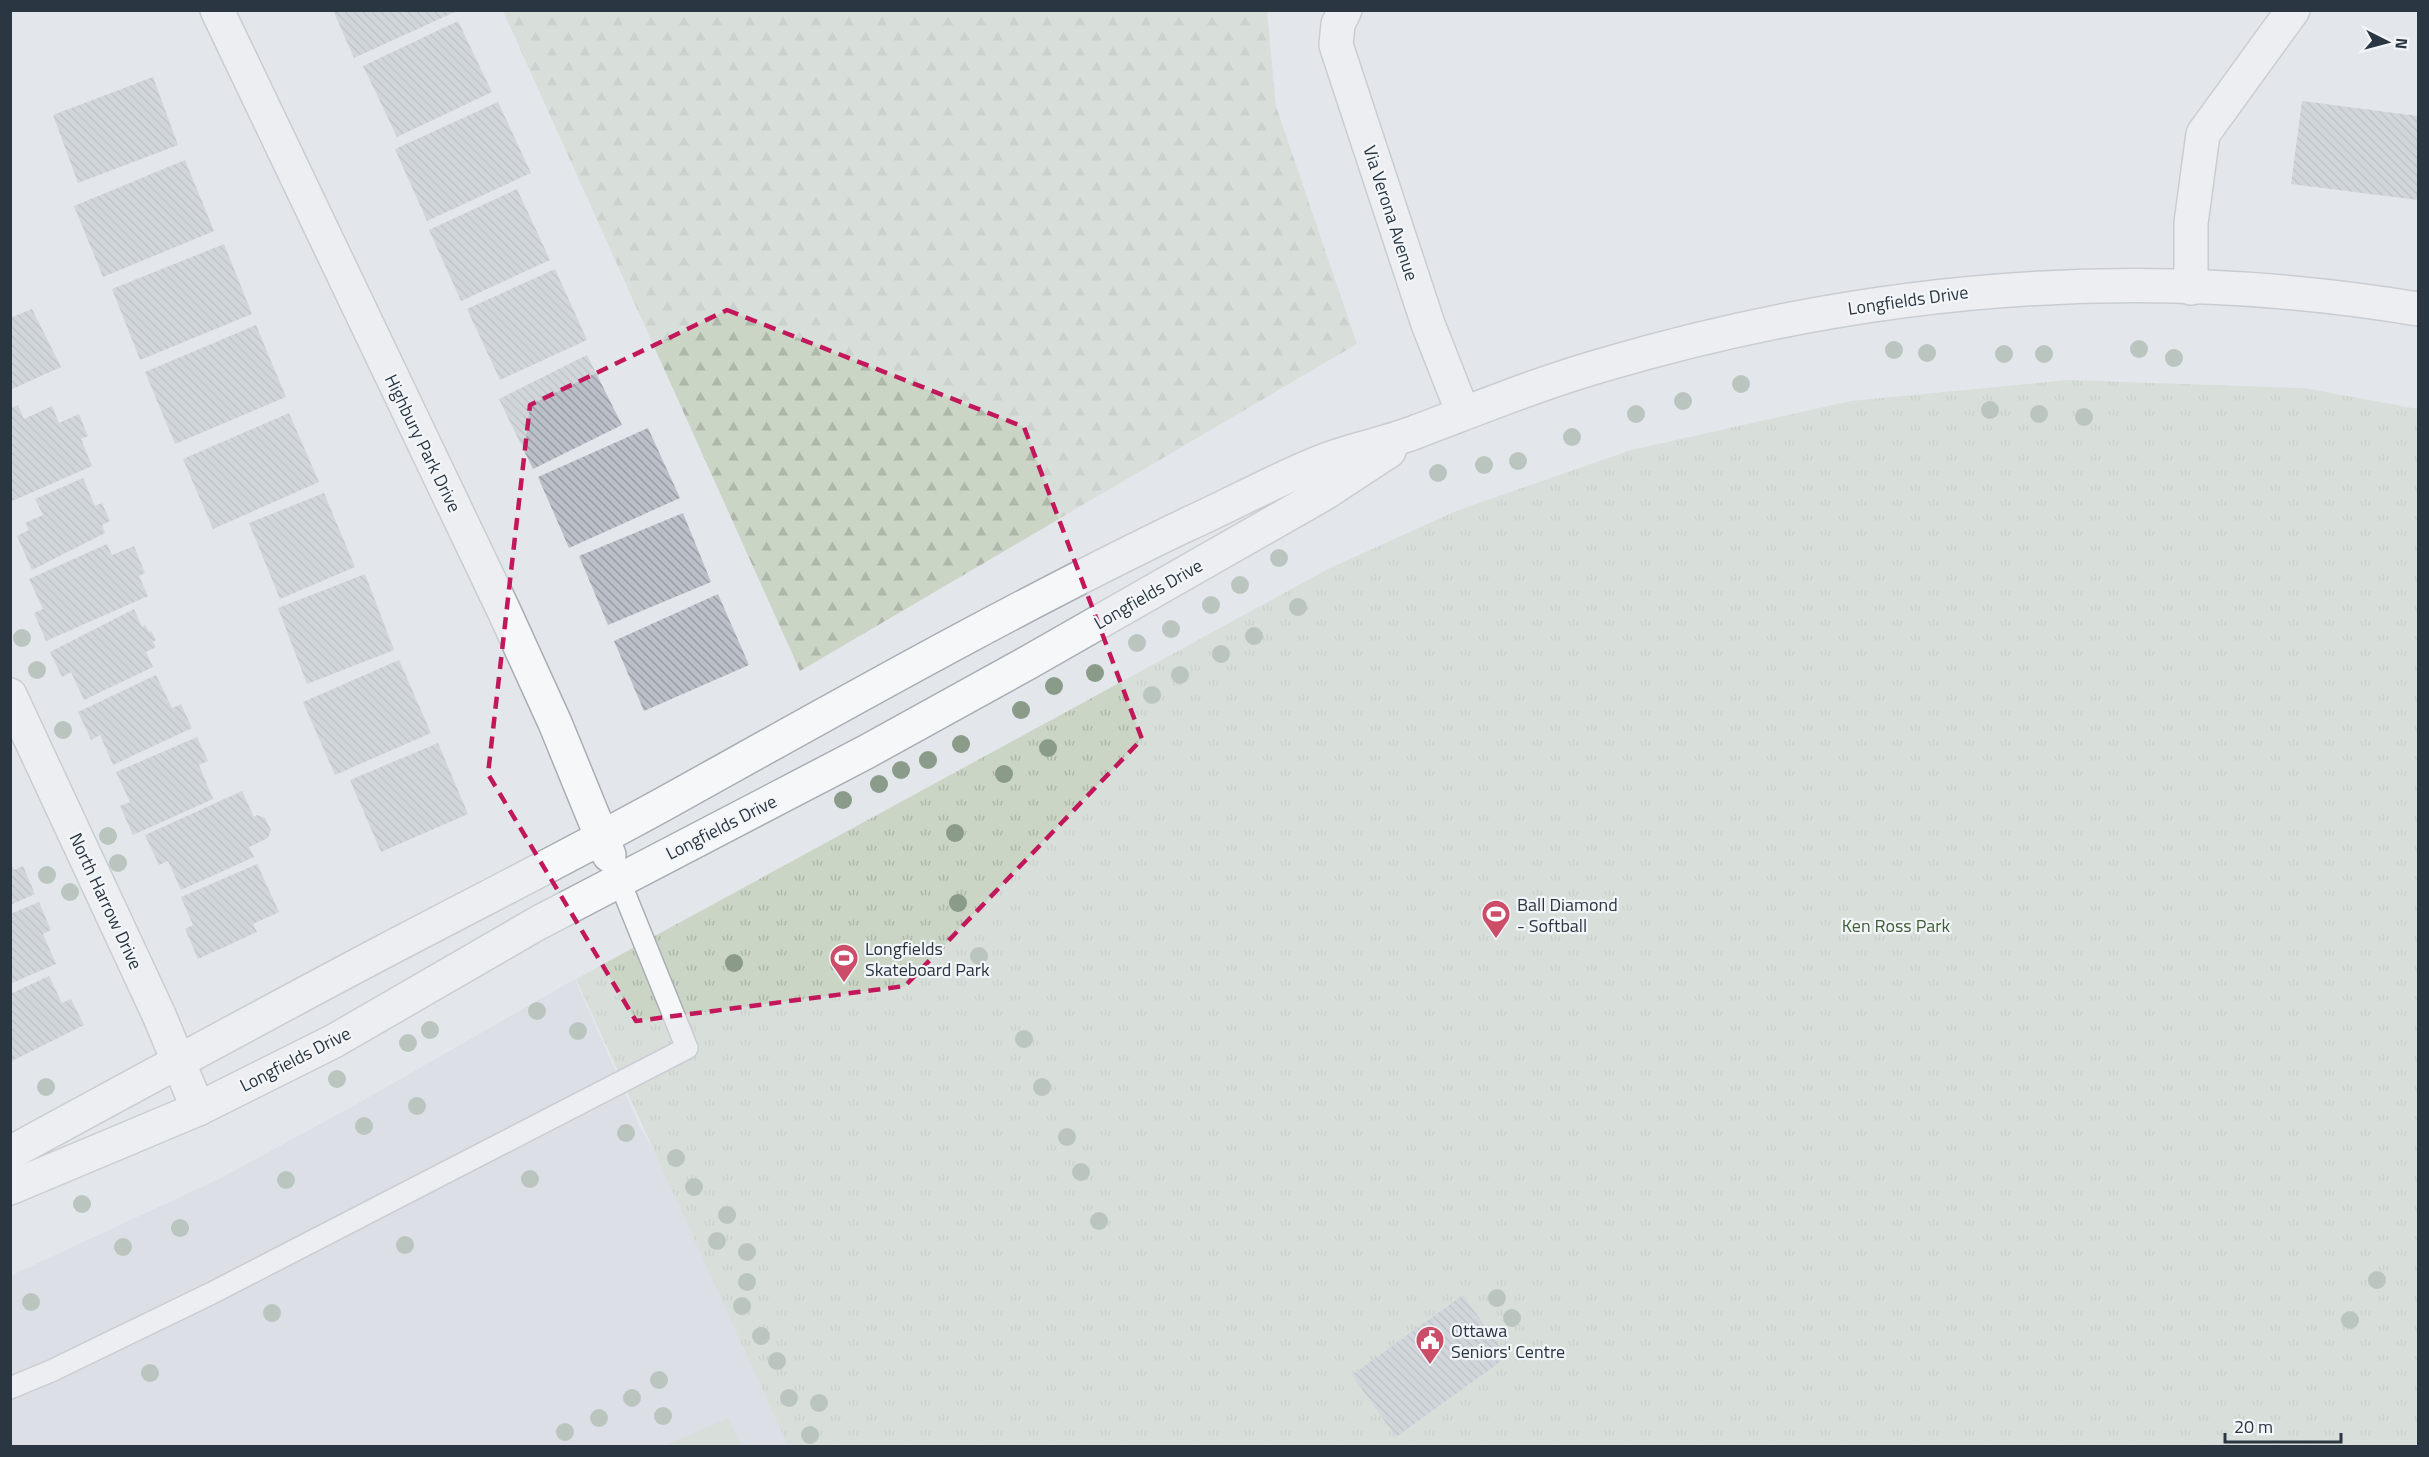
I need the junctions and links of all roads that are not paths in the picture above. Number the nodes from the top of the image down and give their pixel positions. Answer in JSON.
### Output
{"nodes":[{"id":1,"x":217,"y":10,"type":"edge"},
{"id":2,"x":1345,"y":10,"type":"edge"},
{"id":3,"x":2294,"y":10,"type":"edge"},
{"id":4,"x":2191,"y":288,"type":"junction"},
{"id":5,"x":2418,"y":309,"type":"edge"},
{"id":6,"x":1463,"y":413,"type":"junction"},
{"id":7,"x":1415,"y":433,"type":"junction"},
{"id":8,"x":10,"y":695,"type":"edge"},
{"id":9,"x":601,"y":836,"type":"junction"},
{"id":10,"x":619,"y":880,"type":"junction"},
{"id":11,"x":179,"y":1060,"type":"junction"},
{"id":12,"x":198,"y":1108,"type":"junction"},
{"id":13,"x":10,"y":1153,"type":"edge"},
{"id":14,"x":10,"y":1188,"type":"edge"},
{"id":15,"x":10,"y":1388,"type":"edge"}],
"edges":[{"from":1,"to":9,"type":"street","name":"Highbury Park Drive"},
{"from":2,"to":6,"type":"street","name":"Via Verona Avenue"},
{"from":3,"to":4,"type":"street"},
{"from":4,"to":5,"type":"street","name":"Longfields Drive"},
{"from":4,"to":6,"type":"street","name":"Longfields Drive"},
{"from":6,"to":7,"type":"street","name":"Longfields Drive"},
{"from":7,"to":9,"type":"street","name":"Longfields Drive"},
{"from":7,"to":10,"type":"street","name":"Longfields Drive"},
{"from":8,"to":11,"type":"street","name":"North Harrow Drive"},
{"from":9,"to":10,"type":"street","name":"Highbury Park Drive"},
{"from":9,"to":11,"type":"street","name":"Longfields Drive"},
{"from":10,"to":12,"type":"street","name":"Longfields Drive"},
{"from":10,"to":15,"type":"lane"},
{"from":11,"to":12,"type":"street","name":"North Harrow Drive"},
{"from":11,"to":13,"type":"street","name":"Longfields Drive"},
{"from":12,"to":14,"type":"street","name":"Longfields Drive"}]}
